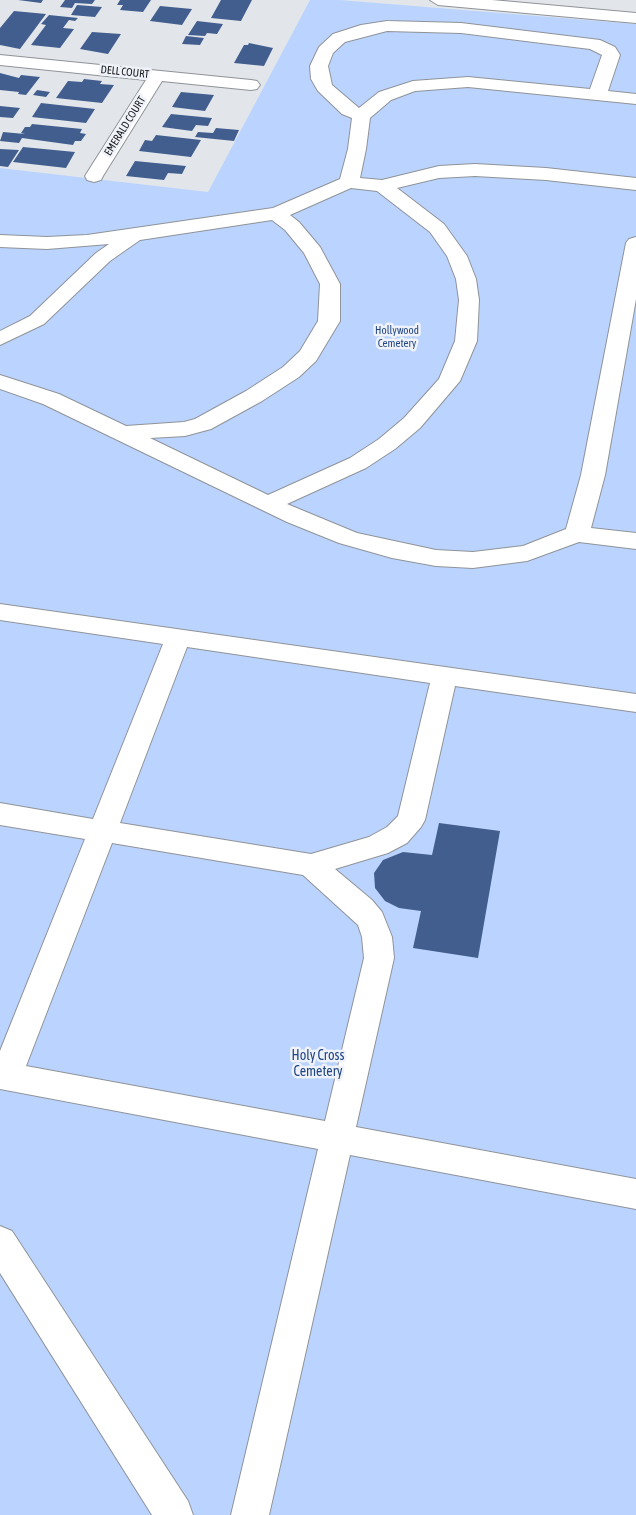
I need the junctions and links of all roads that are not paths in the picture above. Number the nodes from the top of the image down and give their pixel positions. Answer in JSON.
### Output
{"nodes":[{"id":1,"x":438,"y":0,"type":"edge"},
{"id":2,"x":636,"y":18,"type":"edge"},
{"id":3,"x":0,"y":60,"type":"edge"},
{"id":4,"x":157,"y":76,"type":"junction"},
{"id":5,"x":251,"y":85,"type":"dead end"},
{"id":6,"x":599,"y":94,"type":"junction"},
{"id":7,"x":636,"y":99,"type":"edge"},
{"id":8,"x":361,"y":116,"type":"junction"},
{"id":9,"x":94,"y":176,"type":"dead end"},
{"id":10,"x":349,"y":182,"type":"junction"},
{"id":11,"x":636,"y":184,"type":"edge"},
{"id":12,"x":382,"y":186,"type":"junction"},
{"id":13,"x":276,"y":214,"type":"junction"},
{"id":14,"x":134,"y":235,"type":"junction"},
{"id":15,"x":0,"y":241,"type":"edge"},
{"id":16,"x":71,"y":242,"type":"junction"},
{"id":17,"x":636,"y":243,"type":"edge"},
{"id":18,"x":93,"y":266,"type":"junction"},
{"id":19,"x":0,"y":340,"type":"edge"},
{"id":20,"x":0,"y":382,"type":"edge"},
{"id":21,"x":203,"y":424,"type":"junction"},
{"id":22,"x":125,"y":433,"type":"junction"},
{"id":23,"x":193,"y":468,"type":"junction"},
{"id":24,"x":268,"y":503,"type":"junction"},
{"id":25,"x":578,"y":534,"type":"junction"},
{"id":26,"x":636,"y":541,"type":"edge"},
{"id":27,"x":0,"y":612,"type":"edge"},
{"id":28,"x":178,"y":638,"type":"junction"},
{"id":29,"x":445,"y":674,"type":"junction"},
{"id":30,"x":636,"y":703,"type":"edge"},
{"id":31,"x":0,"y":814,"type":"edge"},
{"id":32,"x":102,"y":831,"type":"junction"},
{"id":33,"x":311,"y":865,"type":"junction"},
{"id":34,"x":3,"y":1075,"type":"edge"},
{"id":35,"x":337,"y":1138,"type":"junction"},
{"id":36,"x":636,"y":1194,"type":"edge"},
{"id":37,"x":0,"y":1242,"type":"edge"},
{"id":38,"x":174,"y":1515,"type":"edge"},
{"id":39,"x":250,"y":1515,"type":"edge"}],
"edges":[{"from":1,"to":2,"type":"street"},
{"from":3,"to":4,"type":"street","name":"DELL COURT"},
{"from":4,"to":5,"type":"street","name":"DELL COURT"},
{"from":4,"to":9,"type":"street","name":"EMERALD COURT"},
{"from":6,"to":7,"type":"street"},
{"from":6,"to":8,"type":"street"},
{"from":6,"to":8,"type":"street"},
{"from":8,"to":10,"type":"street"},
{"from":10,"to":12,"type":"street"},
{"from":10,"to":13,"type":"street"},
{"from":11,"to":12,"type":"street"},
{"from":12,"to":24,"type":"street"},
{"from":13,"to":14,"type":"street"},
{"from":13,"to":21,"type":"street"},
{"from":14,"to":16,"type":"street"},
{"from":14,"to":18,"type":"street"},
{"from":15,"to":16,"type":"street"},
{"from":16,"to":18,"type":"street"},
{"from":17,"to":25,"type":"street"},
{"from":18,"to":19,"type":"street"},
{"from":20,"to":22,"type":"street"},
{"from":21,"to":22,"type":"street"},
{"from":21,"to":23,"type":"street"},
{"from":22,"to":23,"type":"street"},
{"from":23,"to":24,"type":"street"},
{"from":24,"to":25,"type":"street"},
{"from":25,"to":26,"type":"street"},
{"from":27,"to":28,"type":"street"},
{"from":28,"to":29,"type":"street"},
{"from":28,"to":32,"type":"street"},
{"from":29,"to":30,"type":"street"},
{"from":29,"to":33,"type":"street"},
{"from":31,"to":32,"type":"street"},
{"from":32,"to":33,"type":"street"},
{"from":32,"to":34,"type":"street"},
{"from":33,"to":35,"type":"street"},
{"from":34,"to":35,"type":"street"},
{"from":35,"to":36,"type":"street"},
{"from":35,"to":39,"type":"street"},
{"from":37,"to":38,"type":"street"}]}
